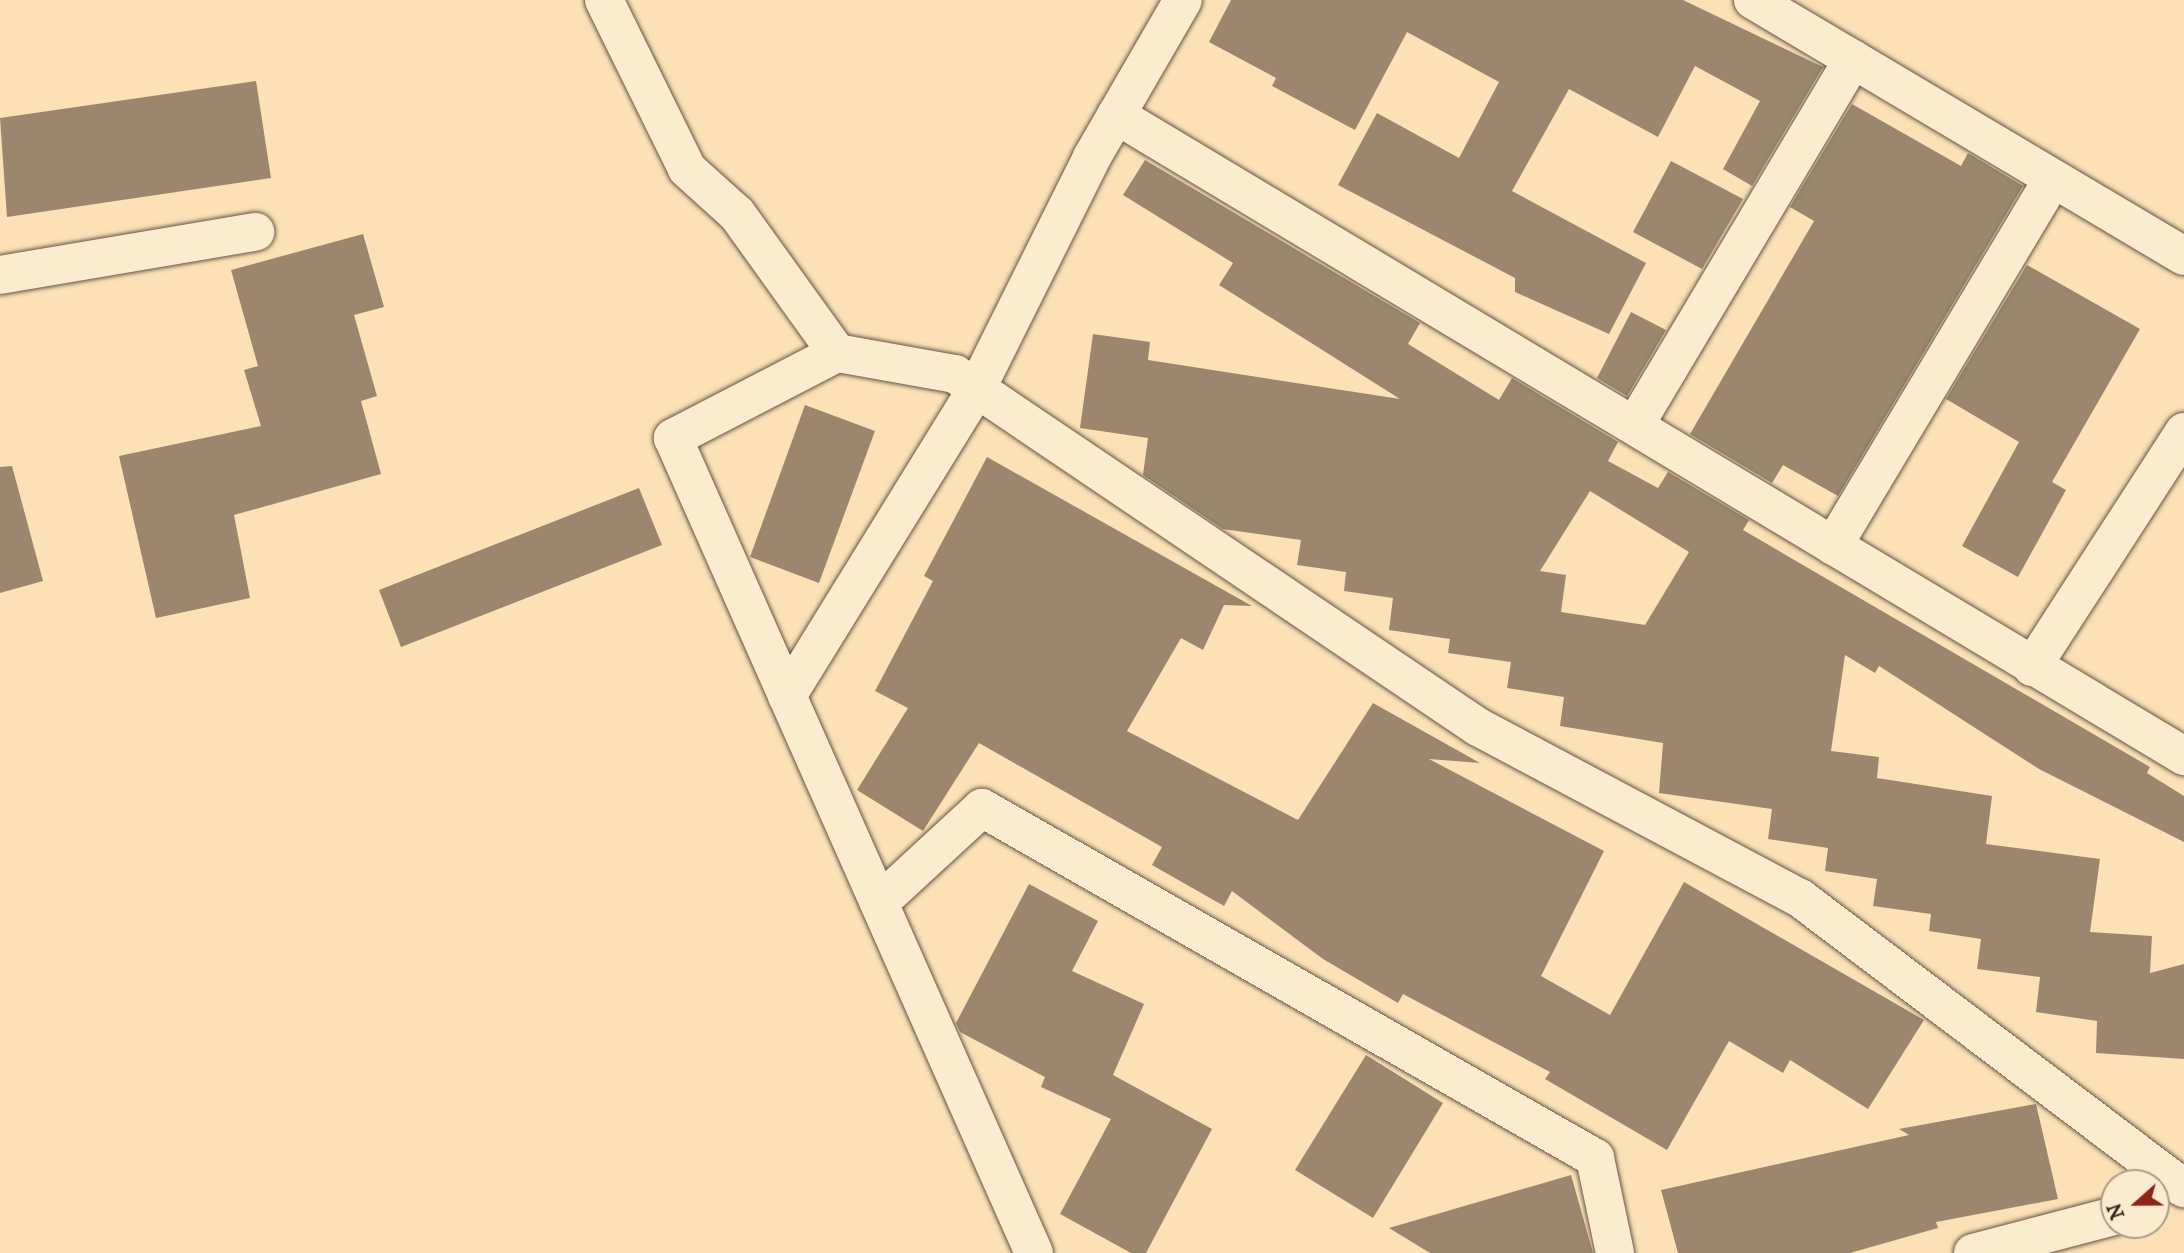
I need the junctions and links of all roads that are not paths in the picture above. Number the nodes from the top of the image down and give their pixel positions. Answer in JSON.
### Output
{"nodes":[{"id":1,"x":604,"y":0,"type":"edge"},
{"id":2,"x":1183,"y":0,"type":"edge"},
{"id":3,"x":1753,"y":0,"type":"edge"},
{"id":4,"x":1853,"y":59,"type":"junction"},
{"id":5,"x":1116,"y":115,"type":"junction"},
{"id":6,"x":2053,"y":178,"type":"junction"},
{"id":7,"x":255,"y":232,"type":"dead end"},
{"id":8,"x":2184,"y":256,"type":"edge"},
{"id":9,"x":0,"y":275,"type":"edge"},
{"id":10,"x":837,"y":353,"type":"junction"},
{"id":11,"x":977,"y":388,"type":"junction"},
{"id":12,"x":1635,"y":425,"type":"junction"},
{"id":13,"x":2184,"y":432,"type":"edge"},
{"id":14,"x":1833,"y":546,"type":"junction"},
{"id":15,"x":2032,"y":667,"type":"junction"},
{"id":16,"x":787,"y":696,"type":"junction"},
{"id":17,"x":2184,"y":756,"type":"edge"},
{"id":18,"x":879,"y":902,"type":"junction"},
{"id":19,"x":2184,"y":1188,"type":"edge"},
{"id":20,"x":2100,"y":1220,"type":"edge"},
{"id":21,"x":1034,"y":1253,"type":"edge"},
{"id":22,"x":1615,"y":1253,"type":"edge"},
{"id":23,"x":1973,"y":1253,"type":"edge"}],
"edges":[{"from":1,"to":10,"type":"street"},
{"from":2,"to":5,"type":"street"},
{"from":3,"to":4,"type":"street"},
{"from":4,"to":6,"type":"street"},
{"from":4,"to":12,"type":"street"},
{"from":5,"to":11,"type":"street"},
{"from":5,"to":12,"type":"street"},
{"from":6,"to":8,"type":"street"},
{"from":6,"to":14,"type":"street"},
{"from":7,"to":9,"type":"street"},
{"from":10,"to":11,"type":"street"},
{"from":10,"to":16,"type":"street"},
{"from":11,"to":16,"type":"street"},
{"from":11,"to":19,"type":"street"},
{"from":12,"to":14,"type":"street"},
{"from":13,"to":15,"type":"street"},
{"from":14,"to":15,"type":"street"},
{"from":15,"to":17,"type":"street"},
{"from":16,"to":18,"type":"street"},
{"from":18,"to":21,"type":"street"},
{"from":18,"to":22,"type":"street"},
{"from":20,"to":23,"type":"street"}]}
